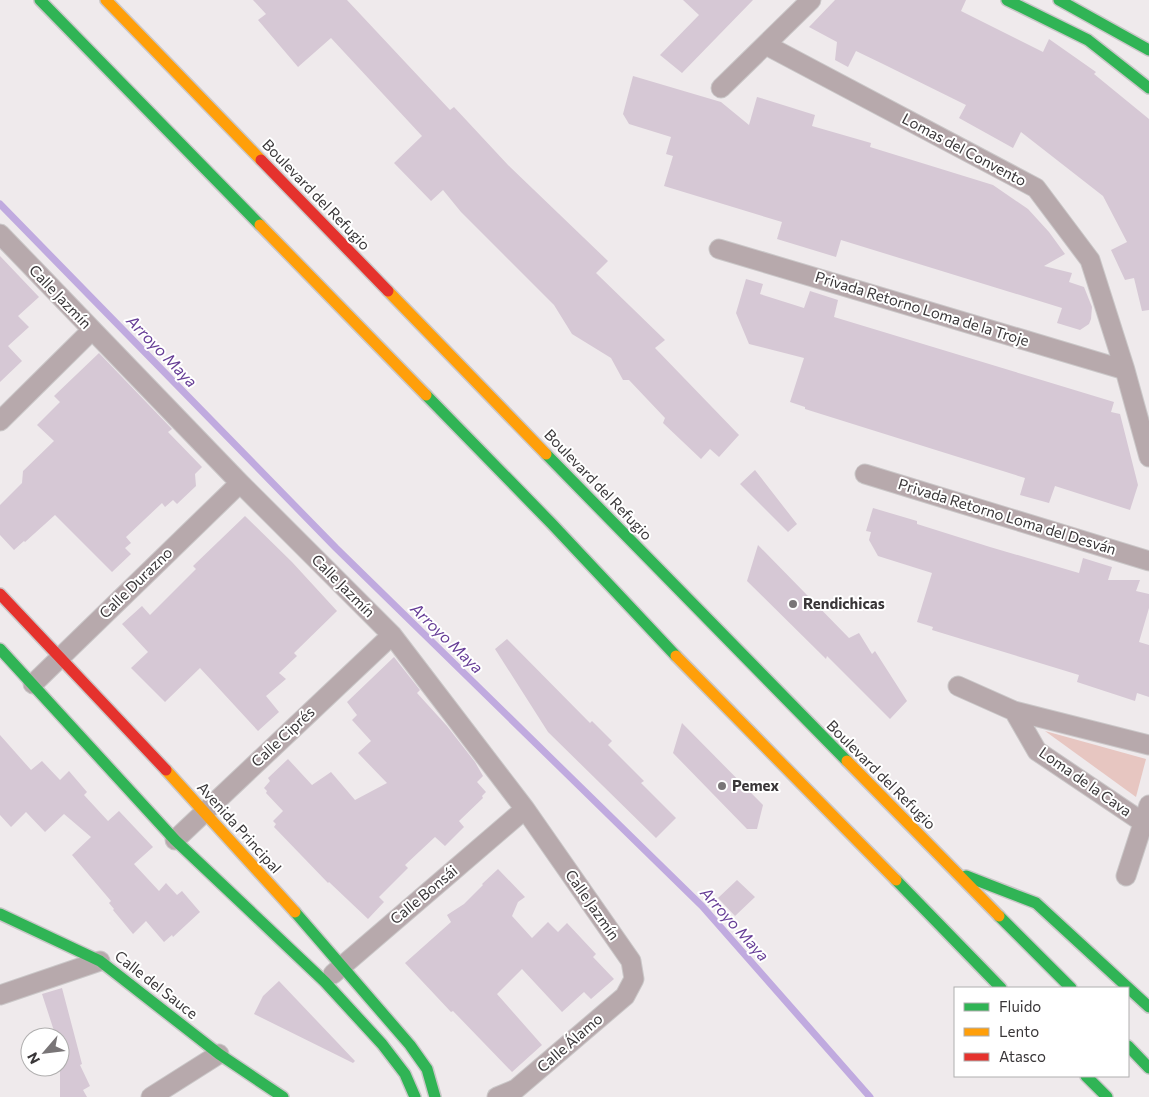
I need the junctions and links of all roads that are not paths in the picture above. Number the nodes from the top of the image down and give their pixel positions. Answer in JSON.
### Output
{"nodes":[{"id":1,"x":40,"y":0,"type":"edge"},
{"id":2,"x":106,"y":0,"type":"edge"},
{"id":3,"x":811,"y":0,"type":"edge"},
{"id":4,"x":1007,"y":0,"type":"edge"},
{"id":5,"x":1060,"y":0,"type":"edge"},
{"id":6,"x":766,"y":45,"type":"junction"},
{"id":7,"x":1149,"y":50,"type":"edge"},
{"id":8,"x":720,"y":88,"type":"dead end"},
{"id":9,"x":1149,"y":88,"type":"edge"},
{"id":10,"x":0,"y":234,"type":"edge"},
{"id":11,"x":720,"y":249,"type":"dead end"},
{"id":12,"x":92,"y":330,"type":"junction"},
{"id":13,"x":1125,"y":370,"type":"junction"},
{"id":14,"x":0,"y":420,"type":"edge"},
{"id":15,"x":1149,"y":457,"type":"edge"},
{"id":16,"x":865,"y":474,"type":"dead end"},
{"id":17,"x":240,"y":483,"type":"junction"},
{"id":18,"x":1149,"y":561,"type":"edge"},
{"id":19,"x":0,"y":594,"type":"edge"},
{"id":20,"x":392,"y":635,"type":"junction"},
{"id":21,"x":0,"y":649,"type":"edge"},
{"id":22,"x":59,"y":657,"type":"junction"},
{"id":23,"x":32,"y":684,"type":"junction"},
{"id":24,"x":958,"y":686,"type":"dead end"},
{"id":25,"x":1014,"y":711,"type":"junction"},
{"id":26,"x":1149,"y":745,"type":"edge"},
{"id":27,"x":525,"y":809,"type":"junction"},
{"id":28,"x":204,"y":811,"type":"junction"},
{"id":29,"x":1146,"y":814,"type":"edge"},
{"id":30,"x":175,"y":840,"type":"junction"},
{"id":31,"x":957,"y":872,"type":"junction"},
{"id":32,"x":1126,"y":876,"type":"dead end"},
{"id":33,"x":0,"y":914,"type":"edge"},
{"id":34,"x":100,"y":961,"type":"junction"},
{"id":35,"x":342,"y":965,"type":"junction"},
{"id":36,"x":634,"y":980,"type":"joint"},
{"id":37,"x":325,"y":982,"type":"junction"},
{"id":38,"x":1000,"y":987,"type":"edge"},
{"id":39,"x":1070,"y":987,"type":"edge"},
{"id":40,"x":1127,"y":987,"type":"edge"},
{"id":41,"x":1129,"y":989,"type":"edge"},
{"id":42,"x":0,"y":995,"type":"edge"},
{"id":43,"x":1149,"y":1007,"type":"edge"},
{"id":44,"x":1129,"y":1047,"type":"edge"},
{"id":45,"x":219,"y":1054,"type":"junction"},
{"id":46,"x":1149,"y":1068,"type":"edge"},
{"id":47,"x":1087,"y":1077,"type":"edge"},
{"id":48,"x":415,"y":1096,"type":"edge"},
{"id":49,"x":150,"y":1097,"type":"edge"},
{"id":50,"x":283,"y":1097,"type":"edge"},
{"id":51,"x":439,"y":1097,"type":"edge"},
{"id":52,"x":497,"y":1097,"type":"edge"},
{"id":53,"x":1107,"y":1097,"type":"edge"}],
"edges":[{"from":1,"to":38,"type":"main road"},
{"from":2,"to":31,"type":"main road","name":"Boulevard del Refugio"},
{"from":3,"to":6,"type":"street"},
{"from":4,"to":9,"type":"main road"},
{"from":5,"to":7,"type":"main road"},
{"from":6,"to":8,"type":"street"},
{"from":6,"to":13,"type":"street","name":"Lomas del Convento"},
{"from":10,"to":12,"type":"street","name":"Calle Jazmín"},
{"from":11,"to":13,"type":"street","name":"Privada Retorno Loma de la Troje"},
{"from":12,"to":14,"type":"street"},
{"from":12,"to":17,"type":"street","name":"Calle Jazmín"},
{"from":13,"to":15,"type":"street","name":"Lomas del Convento"},
{"from":16,"to":18,"type":"street","name":"Privada Retorno Loma del Desván"},
{"from":17,"to":20,"type":"street","name":"Calle Jazmín"},
{"from":17,"to":22,"type":"street","name":"Calle Durazno"},
{"from":19,"to":22,"type":"main road","name":"Avenida Principal"},
{"from":20,"to":27,"type":"street","name":"Calle Jazmín"},
{"from":20,"to":28,"type":"street","name":"Calle Ciprés"},
{"from":21,"to":23,"type":"main road"},
{"from":22,"to":23,"type":"street","name":"Calle Durazno"},
{"from":22,"to":28,"type":"main road","name":"Avenida Principal"},
{"from":23,"to":30,"type":"main road"},
{"from":24,"to":25,"type":"street"},
{"from":25,"to":26,"type":"street"},
{"from":25,"to":29,"type":"street","name":"Loma de la Cava"},
{"from":27,"to":35,"type":"street","name":"Calle Bonsái"},
{"from":27,"to":36,"type":"street","name":"Calle Jazmín"},
{"from":28,"to":30,"type":"street","name":"Calle Ciprés"},
{"from":28,"to":35,"type":"main road","name":"Avenida Principal"},
{"from":29,"to":32,"type":"street"},
{"from":30,"to":37,"type":"main road"},
{"from":31,"to":39,"type":"main road","name":"Boulevard del Refugio"},
{"from":31,"to":40,"type":"main road"},
{"from":33,"to":34,"type":"main road","name":"Calle del Sauce"},
{"from":34,"to":42,"type":"street"},
{"from":34,"to":45,"type":"main road","name":"Calle del Sauce"},
{"from":35,"to":37,"type":"street","name":"Calle Bonsái"},
{"from":35,"to":51,"type":"main road","name":"Avenida Principal"},
{"from":36,"to":52,"type":"street","name":"Calle Álamo"},
{"from":37,"to":48,"type":"main road"},
{"from":41,"to":43,"type":"main road"},
{"from":44,"to":46,"type":"main road"},
{"from":45,"to":49,"type":"street"},
{"from":45,"to":50,"type":"main road","name":"Calle del Sauce"},
{"from":47,"to":53,"type":"main road"},
{"from":48,"to":51,"type":"street"}]}
